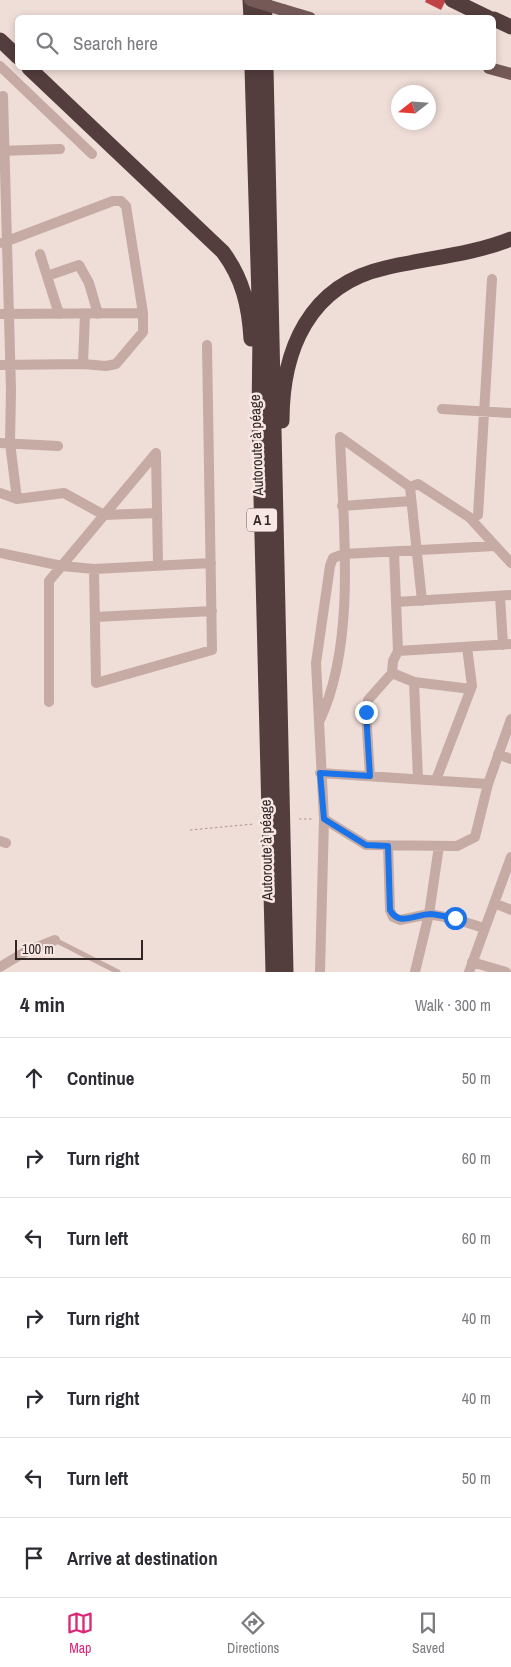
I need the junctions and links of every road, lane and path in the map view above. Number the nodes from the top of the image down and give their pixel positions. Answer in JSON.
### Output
{"nodes":[{"id":1,"x":250,"y":0,"type":"edge"},
{"id":2,"x":264,"y":0,"type":"edge"},
{"id":3,"x":452,"y":0,"type":"edge"},
{"id":4,"x":251,"y":15,"type":"edge"},
{"id":5,"x":265,"y":15,"type":"edge"},
{"id":6,"x":300,"y":15,"type":"edge"},
{"id":7,"x":483,"y":15,"type":"edge"},
{"id":8,"x":496,"y":20,"type":"edge"},
{"id":9,"x":511,"y":27,"type":"edge"},
{"id":10,"x":0,"y":40,"type":"edge"},
{"id":11,"x":15,"y":53,"type":"edge"},
{"id":12,"x":0,"y":66,"type":"edge"},
{"id":13,"x":31,"y":70,"type":"edge"},
{"id":14,"x":252,"y":70,"type":"edge"},
{"id":15,"x":266,"y":70,"type":"edge"},
{"id":16,"x":496,"y":70,"type":"edge"},
{"id":17,"x":511,"y":74,"type":"edge"},
{"id":18,"x":3,"y":96,"type":"dead end"},
{"id":19,"x":60,"y":149,"type":"dead end"},
{"id":20,"x":2,"y":151,"type":"edge"},
{"id":21,"x":92,"y":154,"type":"dead end"},
{"id":22,"x":511,"y":239,"type":"edge"},
{"id":23,"x":3,"y":242,"type":"edge"},
{"id":24,"x":40,"y":254,"type":"dead end"},
{"id":25,"x":47,"y":276,"type":"junction"},
{"id":26,"x":492,"y":279,"type":"dead end"},
{"id":27,"x":143,"y":313,"type":"junction"},
{"id":28,"x":4,"y":314,"type":"edge"},
{"id":29,"x":59,"y":314,"type":"junction"},
{"id":30,"x":85,"y":314,"type":"junction"},
{"id":31,"x":98,"y":314,"type":"junction"},
{"id":32,"x":207,"y":344,"type":"dead end"},
{"id":33,"x":83,"y":364,"type":"junction"},
{"id":34,"x":5,"y":365,"type":"edge"},
{"id":35,"x":5,"y":390,"type":"edge"},
{"id":36,"x":442,"y":409,"type":"dead end"},
{"id":37,"x":484,"y":412,"type":"junction"},
{"id":38,"x":511,"y":414,"type":"edge"},
{"id":39,"x":259,"y":418,"type":"junction"},
{"id":40,"x":5,"y":443,"type":"edge"},
{"id":41,"x":58,"y":446,"type":"dead end"},
{"id":42,"x":410,"y":487,"type":"junction"},
{"id":43,"x":0,"y":493,"type":"edge"},
{"id":44,"x":17,"y":499,"type":"junction"},
{"id":45,"x":411,"y":501,"type":"junction"},
{"id":46,"x":342,"y":506,"type":"junction"},
{"id":47,"x":276,"y":507,"type":"junction"},
{"id":48,"x":157,"y":513,"type":"junction"},
{"id":49,"x":104,"y":515,"type":"junction"},
{"id":50,"x":478,"y":515,"type":"dead end"},
{"id":51,"x":495,"y":546,"type":"junction"},
{"id":52,"x":417,"y":550,"type":"junction"},
{"id":53,"x":394,"y":552,"type":"junction"},
{"id":54,"x":0,"y":553,"type":"edge"},
{"id":55,"x":344,"y":554,"type":"junction"},
{"id":56,"x":211,"y":563,"type":"junction"},
{"id":57,"x":511,"y":563,"type":"edge"},
{"id":58,"x":62,"y":566,"type":"junction"},
{"id":59,"x":158,"y":566,"type":"junction"},
{"id":60,"x":94,"y":569,"type":"junction"},
{"id":61,"x":511,"y":595,"type":"edge"},
{"id":62,"x":500,"y":596,"type":"junction"},
{"id":63,"x":422,"y":601,"type":"junction"},
{"id":64,"x":396,"y":602,"type":"junction"},
{"id":65,"x":212,"y":611,"type":"junction"},
{"id":66,"x":95,"y":617,"type":"junction"},
{"id":67,"x":507,"y":645,"type":"edge"},
{"id":68,"x":467,"y":647,"type":"junction"},
{"id":69,"x":398,"y":651,"type":"junction"},
{"id":70,"x":392,"y":673,"type":"junction"},
{"id":71,"x":414,"y":682,"type":"junction"},
{"id":72,"x":471,"y":689,"type":"junction"},
{"id":73,"x":48,"y":702,"type":"dead end"},
{"id":74,"x":511,"y":719,"type":"edge"},
{"id":75,"x":318,"y":723,"type":"junction"},
{"id":76,"x":498,"y":754,"type":"junction"},
{"id":77,"x":511,"y":760,"type":"edge"},
{"id":78,"x":320,"y":773,"type":"junction"},
{"id":79,"x":370,"y":776,"type":"junction"},
{"id":80,"x":418,"y":779,"type":"junction"},
{"id":81,"x":436,"y":780,"type":"junction"},
{"id":82,"x":488,"y":784,"type":"junction"},
{"id":83,"x":299,"y":819,"type":"dead end"},
{"id":84,"x":324,"y":819,"type":"junction"},
{"id":85,"x":254,"y":824,"type":"dead end"},
{"id":86,"x":190,"y":830,"type":"dead end"},
{"id":87,"x":388,"y":846,"type":"junction"},
{"id":88,"x":439,"y":846,"type":"junction"},
{"id":89,"x":511,"y":857,"type":"edge"},
{"id":90,"x":494,"y":903,"type":"junction"},
{"id":91,"x":511,"y":910,"type":"edge"},
{"id":92,"x":429,"y":914,"type":"junction"},
{"id":93,"x":484,"y":928,"type":"junction"},
{"id":94,"x":55,"y":940,"type":"joint"},
{"id":95,"x":0,"y":966,"type":"edge"},
{"id":96,"x":470,"y":967,"type":"edge"},
{"id":97,"x":118,"y":972,"type":"edge"},
{"id":98,"x":273,"y":972,"type":"edge"},
{"id":99,"x":286,"y":972,"type":"edge"},
{"id":100,"x":320,"y":972,"type":"edge"},
{"id":101,"x":415,"y":972,"type":"edge"},
{"id":102,"x":506,"y":972,"type":"edge"}],
"edges":[{"from":1,"to":4,"type":"highway"},
{"from":1,"to":6,"type":"main road","bridge":true},
{"from":2,"to":5,"type":"highway"},
{"from":3,"to":7,"type":"highway"},
{"from":8,"to":9,"type":"highway"},
{"from":10,"to":11,"type":"highway"},
{"from":12,"to":21,"type":"street"},
{"from":13,"to":39,"type":"highway"},
{"from":14,"to":39,"type":"highway","number":"A 1"},
{"from":15,"to":47,"type":"highway","name":"Autoroute à péage","number":"A 1"},
{"from":16,"to":17,"type":"main road"},
{"from":18,"to":20,"type":"street"},
{"from":19,"to":20,"type":"street"},
{"from":20,"to":23,"type":"street"},
{"from":22,"to":47,"type":"highway"},
{"from":23,"to":27,"type":"street"},
{"from":23,"to":28,"type":"street"},
{"from":24,"to":25,"type":"street"},
{"from":25,"to":29,"type":"street"},
{"from":25,"to":31,"type":"street"},
{"from":26,"to":37,"type":"street"},
{"from":27,"to":31,"type":"street"},
{"from":27,"to":33,"type":"street"},
{"from":28,"to":29,"type":"street"},
{"from":28,"to":34,"type":"street"},
{"from":29,"to":30,"type":"street"},
{"from":30,"to":31,"type":"street"},
{"from":30,"to":33,"type":"street"},
{"from":32,"to":56,"type":"street"},
{"from":33,"to":34,"type":"street"},
{"from":34,"to":35,"type":"street"},
{"from":35,"to":40,"type":"street"},
{"from":36,"to":37,"type":"street"},
{"from":37,"to":38,"type":"street"},
{"from":37,"to":50,"type":"street"},
{"from":39,"to":98,"type":"highway","number":"A 1"},
{"from":40,"to":41,"type":"street"},
{"from":40,"to":44,"type":"street"},
{"from":42,"to":45,"type":"street"},
{"from":42,"to":46,"type":"street"},
{"from":42,"to":51,"type":"street"},
{"from":43,"to":44,"type":"street"},
{"from":44,"to":49,"type":"street"},
{"from":45,"to":46,"type":"street"},
{"from":45,"to":52,"type":"street"},
{"from":46,"to":55,"type":"street"},
{"from":47,"to":99,"type":"highway","name":"Autoroute à péage","number":"A 1"},
{"from":48,"to":49,"type":"street"},
{"from":48,"to":49,"type":"street"},
{"from":48,"to":59,"type":"street"},
{"from":49,"to":58,"type":"street"},
{"from":51,"to":52,"type":"street"},
{"from":51,"to":57,"type":"street"},
{"from":52,"to":53,"type":"street"},
{"from":52,"to":63,"type":"street"},
{"from":53,"to":55,"type":"street"},
{"from":53,"to":64,"type":"street"},
{"from":54,"to":58,"type":"street"},
{"from":55,"to":75,"type":"street"},
{"from":55,"to":75,"type":"street"},
{"from":56,"to":59,"type":"street"},
{"from":56,"to":65,"type":"street"},
{"from":58,"to":60,"type":"street"},
{"from":58,"to":73,"type":"street"},
{"from":59,"to":60,"type":"street"},
{"from":60,"to":66,"type":"street"},
{"from":61,"to":62,"type":"street"},
{"from":62,"to":63,"type":"street"},
{"from":62,"to":67,"type":"street"},
{"from":63,"to":64,"type":"street"},
{"from":64,"to":69,"type":"street"},
{"from":65,"to":66,"type":"street"},
{"from":65,"to":66,"type":"street"},
{"from":67,"to":68,"type":"street"},
{"from":68,"to":69,"type":"street"},
{"from":68,"to":72,"type":"street"},
{"from":69,"to":70,"type":"street"},
{"from":70,"to":71,"type":"street"},
{"from":70,"to":79,"type":"street"},
{"from":71,"to":72,"type":"street"},
{"from":71,"to":80,"type":"street"},
{"from":72,"to":81,"type":"street"},
{"from":74,"to":76,"type":"street"},
{"from":75,"to":78,"type":"street"},
{"from":76,"to":77,"type":"street"},
{"from":76,"to":82,"type":"street"},
{"from":78,"to":79,"type":"street"},
{"from":78,"to":84,"type":"street"},
{"from":79,"to":80,"type":"street"},
{"from":80,"to":81,"type":"street"},
{"from":81,"to":82,"type":"street"},
{"from":82,"to":88,"type":"street"},
{"from":83,"to":84,"type":"path"},
{"from":84,"to":87,"type":"street"},
{"from":84,"to":100,"type":"street"},
{"from":85,"to":86,"type":"path"},
{"from":87,"to":88,"type":"street"},
{"from":87,"to":92,"type":"street"},
{"from":88,"to":92,"type":"street"},
{"from":89,"to":90,"type":"street"},
{"from":90,"to":91,"type":"street"},
{"from":90,"to":93,"type":"street"},
{"from":92,"to":93,"type":"street"},
{"from":92,"to":101,"type":"street"},
{"from":93,"to":96,"type":"street"},
{"from":94,"to":95,"type":"street"},
{"from":94,"to":97,"type":"lane"},
{"from":96,"to":102,"type":"street"}]}
